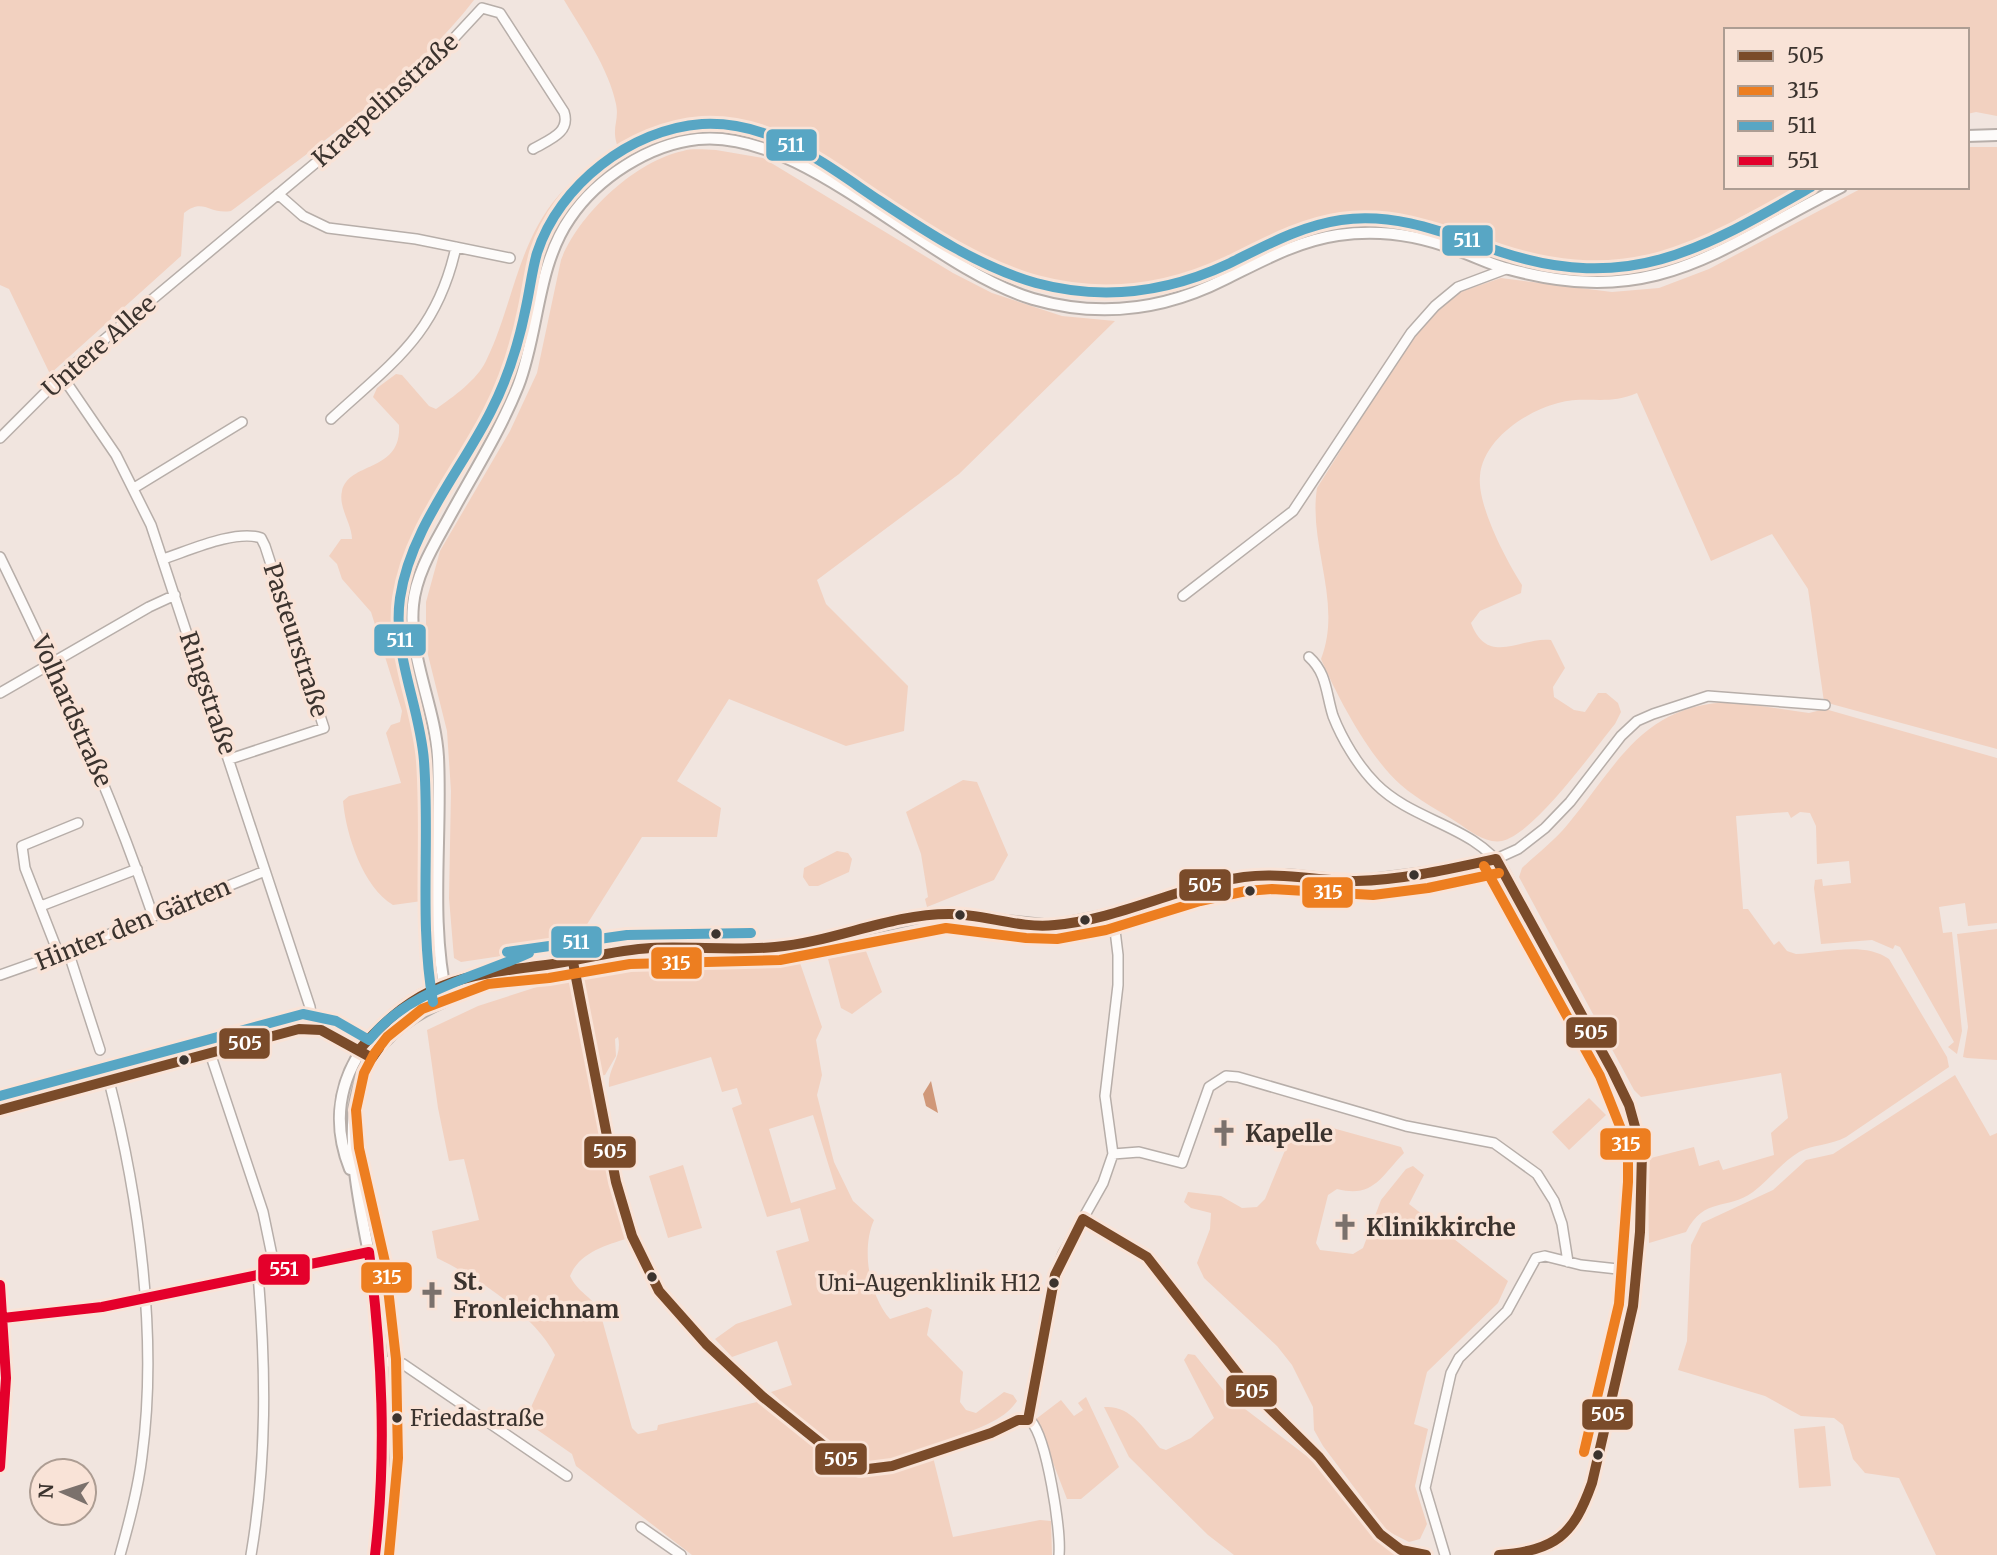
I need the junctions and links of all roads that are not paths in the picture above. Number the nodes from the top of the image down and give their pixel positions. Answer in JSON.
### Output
{"nodes":[{"id":1,"x":1997,"y":135,"type":"edge"},
{"id":2,"x":1969,"y":136,"type":"edge"},
{"id":3,"x":533,"y":149,"type":"dead end"},
{"id":4,"x":1836,"y":189,"type":"edge"},
{"id":5,"x":278,"y":194,"type":"junction"},
{"id":6,"x":456,"y":247,"type":"junction"},
{"id":7,"x":201,"y":257,"type":"joint"},
{"id":8,"x":510,"y":258,"type":"dead end"},
{"id":9,"x":1506,"y":269,"type":"junction"},
{"id":10,"x":62,"y":376,"type":"junction"},
{"id":11,"x":331,"y":419,"type":"dead end"},
{"id":12,"x":243,"y":422,"type":"dead end"},
{"id":13,"x":0,"y":438,"type":"edge"},
{"id":14,"x":134,"y":488,"type":"junction"},
{"id":15,"x":0,"y":557,"type":"edge"},
{"id":16,"x":163,"y":559,"type":"junction"},
{"id":17,"x":175,"y":595,"type":"junction"},
{"id":18,"x":1182,"y":596,"type":"dead end"},
{"id":19,"x":1309,"y":657,"type":"dead end"},
{"id":20,"x":52,"y":663,"type":"junction"},
{"id":21,"x":0,"y":693,"type":"edge"},
{"id":22,"x":1825,"y":705,"type":"dead end"},
{"id":23,"x":230,"y":759,"type":"junction"},
{"id":24,"x":78,"y":823,"type":"dead end"},
{"id":25,"x":1496,"y":859,"type":"junction"},
{"id":26,"x":137,"y":869,"type":"junction"},
{"id":27,"x":265,"y":871,"type":"junction"},
{"id":28,"x":41,"y":906,"type":"junction"},
{"id":29,"x":1113,"y":914,"type":"junction"},
{"id":30,"x":153,"y":916,"type":"junction"},
{"id":31,"x":63,"y":953,"type":"junction"},
{"id":32,"x":572,"y":957,"type":"junction"},
{"id":33,"x":534,"y":966,"type":"junction"},
{"id":34,"x":0,"y":975,"type":"edge"},
{"id":35,"x":443,"y":984,"type":"junction"},
{"id":36,"x":447,"y":1000,"type":"junction"},
{"id":37,"x":313,"y":1028,"type":"junction"},
{"id":38,"x":100,"y":1050,"type":"dead end"},
{"id":39,"x":359,"y":1051,"type":"junction"},
{"id":40,"x":211,"y":1053,"type":"junction"},
{"id":41,"x":372,"y":1058,"type":"junction"},
{"id":42,"x":109,"y":1082,"type":"junction"},
{"id":43,"x":0,"y":1110,"type":"edge"},
{"id":44,"x":1113,"y":1154,"type":"junction"},
{"id":45,"x":355,"y":1182,"type":"junction"},
{"id":46,"x":1083,"y":1219,"type":"junction"},
{"id":47,"x":369,"y":1252,"type":"junction"},
{"id":48,"x":1568,"y":1262,"type":"junction"},
{"id":49,"x":275,"y":1270,"type":"junction"},
{"id":50,"x":1636,"y":1271,"type":"junction"},
{"id":51,"x":258,"y":1274,"type":"junction"},
{"id":52,"x":0,"y":1285,"type":"edge"},
{"id":53,"x":143,"y":1298,"type":"junction"},
{"id":54,"x":3,"y":1318,"type":"junction"},
{"id":55,"x":383,"y":1361,"type":"junction"},
{"id":56,"x":1028,"y":1420,"type":"junction"},
{"id":57,"x":0,"y":1467,"type":"edge"},
{"id":58,"x":567,"y":1476,"type":"dead end"},
{"id":59,"x":641,"y":1527,"type":"dead end"},
{"id":60,"x":120,"y":1555,"type":"edge"},
{"id":61,"x":251,"y":1555,"type":"edge"},
{"id":62,"x":375,"y":1555,"type":"edge"},
{"id":63,"x":681,"y":1555,"type":"edge"},
{"id":64,"x":1059,"y":1555,"type":"edge"},
{"id":65,"x":1426,"y":1555,"type":"edge"},
{"id":66,"x":1445,"y":1555,"type":"edge"},
{"id":67,"x":1499,"y":1555,"type":"edge"}],
"edges":[{"from":1,"to":2,"type":"street"},
{"from":3,"to":5,"type":"street","name":"Kraepelinstraße"},
{"from":4,"to":9,"type":"street"},
{"from":5,"to":6,"type":"street"},
{"from":5,"to":7,"type":"street","name":"Kraepelinstraße"},
{"from":6,"to":8,"type":"street"},
{"from":6,"to":11,"type":"street"},
{"from":7,"to":10,"type":"street","name":"Untere Allee"},
{"from":9,"to":18,"type":"street"},
{"from":9,"to":35,"type":"street"},
{"from":10,"to":13,"type":"street","name":"Untere Allee"},
{"from":10,"to":14,"type":"street","name":"Ringstraße"},
{"from":12,"to":14,"type":"street"},
{"from":14,"to":16,"type":"street","name":"Ringstraße"},
{"from":15,"to":20,"type":"street","name":"Volhardstraße"},
{"from":16,"to":17,"type":"street","name":"Ringstraße"},
{"from":16,"to":23,"type":"street","name":"Pasteurstraße"},
{"from":17,"to":20,"type":"street"},
{"from":17,"to":23,"type":"street","name":"Ringstraße"},
{"from":19,"to":25,"type":"street"},
{"from":20,"to":21,"type":"street"},
{"from":20,"to":26,"type":"street","name":"Volhardstraße"},
{"from":22,"to":25,"type":"street"},
{"from":23,"to":27,"type":"street","name":"Ringstraße"},
{"from":24,"to":28,"type":"street","name":"Volhardstraße"},
{"from":25,"to":29,"type":"street"},
{"from":25,"to":50,"type":"street"},
{"from":26,"to":28,"type":"street"},
{"from":26,"to":30,"type":"street","name":"Volhardstraße"},
{"from":27,"to":30,"type":"street","name":"Hinter den Gärten"},
{"from":27,"to":37,"type":"street","name":"Ringstraße"},
{"from":28,"to":31,"type":"street","name":"Volhardstraße"},
{"from":29,"to":32,"type":"street"},
{"from":29,"to":44,"type":"street"},
{"from":30,"to":31,"type":"street","name":"Hinter den Gärten"},
{"from":31,"to":34,"type":"street","name":"Hinter den Gärten"},
{"from":31,"to":38,"type":"street","name":"Volhardstraße"},
{"from":32,"to":33,"type":"street"},
{"from":32,"to":56,"type":"street"},
{"from":33,"to":35,"type":"street"},
{"from":33,"to":36,"type":"street"},
{"from":35,"to":36,"type":"street"},
{"from":35,"to":39,"type":"street"},
{"from":36,"to":41,"type":"street"},
{"from":37,"to":39,"type":"street"},
{"from":37,"to":40,"type":"street"},
{"from":39,"to":41,"type":"street"},
{"from":39,"to":45,"type":"street"},
{"from":40,"to":42,"type":"street"},
{"from":40,"to":49,"type":"street"},
{"from":41,"to":45,"type":"street"},
{"from":42,"to":43,"type":"street"},
{"from":42,"to":53,"type":"street"},
{"from":44,"to":46,"type":"street"},
{"from":44,"to":48,"type":"street"},
{"from":45,"to":47,"type":"street"},
{"from":46,"to":56,"type":"street"},
{"from":46,"to":65,"type":"street"},
{"from":47,"to":49,"type":"street"},
{"from":47,"to":55,"type":"street"},
{"from":48,"to":50,"type":"street"},
{"from":48,"to":66,"type":"street"},
{"from":49,"to":51,"type":"street"},
{"from":50,"to":67,"type":"street"},
{"from":51,"to":53,"type":"street"},
{"from":51,"to":61,"type":"street"},
{"from":52,"to":54,"type":"street"},
{"from":53,"to":54,"type":"street"},
{"from":53,"to":60,"type":"street"},
{"from":54,"to":57,"type":"street"},
{"from":55,"to":58,"type":"street"},
{"from":55,"to":62,"type":"street"},
{"from":56,"to":64,"type":"street"},
{"from":59,"to":63,"type":"street"}]}
